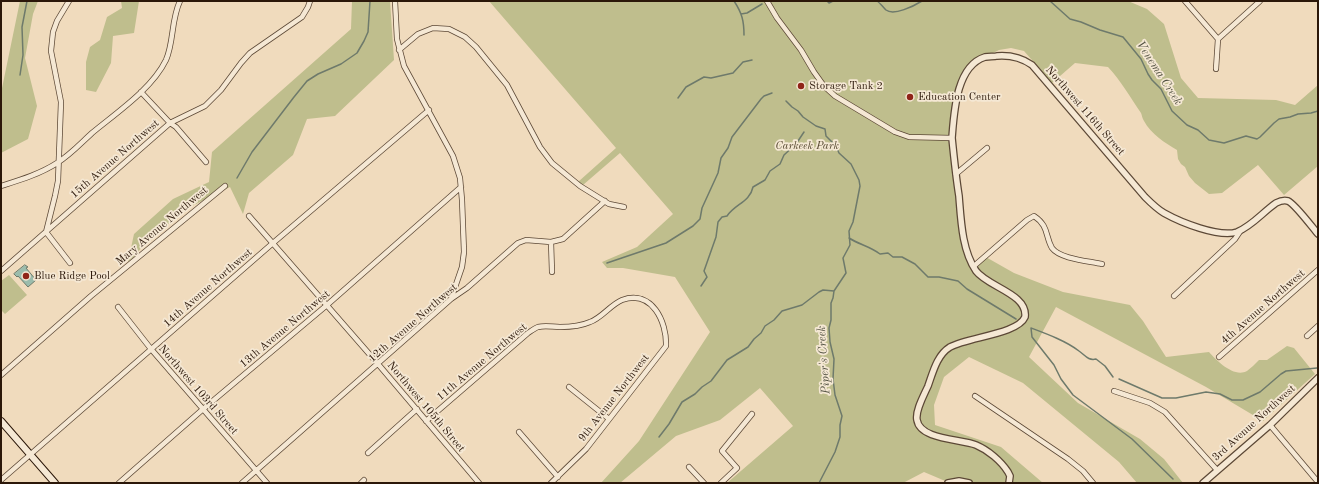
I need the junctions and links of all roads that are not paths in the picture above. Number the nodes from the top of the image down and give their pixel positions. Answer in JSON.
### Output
{"nodes":[{"id":1,"x":69,"y":1,"type":"edge"},
{"id":2,"x":180,"y":1,"type":"edge"},
{"id":3,"x":310,"y":1,"type":"edge"},
{"id":4,"x":395,"y":1,"type":"edge"},
{"id":5,"x":767,"y":1,"type":"edge"},
{"id":6,"x":1185,"y":1,"type":"edge"},
{"id":7,"x":1260,"y":1,"type":"edge"},
{"id":8,"x":1218,"y":39,"type":"junction"},
{"id":9,"x":399,"y":50,"type":"junction"},
{"id":10,"x":1216,"y":69,"type":"dead end"},
{"id":11,"x":141,"y":92,"type":"junction"},
{"id":12,"x":428,"y":110,"type":"junction"},
{"id":13,"x":170,"y":123,"type":"junction"},
{"id":14,"x":952,"y":138,"type":"junction"},
{"id":15,"x":987,"y":148,"type":"dead end"},
{"id":16,"x":58,"y":162,"type":"junction"},
{"id":17,"x":206,"y":162,"type":"dead end"},
{"id":18,"x":956,"y":174,"type":"junction"},
{"id":19,"x":1,"y":186,"type":"edge"},
{"id":20,"x":225,"y":186,"type":"dead end"},
{"id":21,"x":461,"y":187,"type":"junction"},
{"id":22,"x":606,"y":201,"type":"junction"},
{"id":23,"x":624,"y":207,"type":"dead end"},
{"id":24,"x":249,"y":216,"type":"dead end"},
{"id":25,"x":1241,"y":230,"type":"junction"},
{"id":26,"x":46,"y":232,"type":"junction"},
{"id":27,"x":1318,"y":234,"type":"edge"},
{"id":28,"x":551,"y":242,"type":"junction"},
{"id":29,"x":273,"y":243,"type":"junction"},
{"id":30,"x":70,"y":263,"type":"dead end"},
{"id":31,"x":1102,"y":264,"type":"dead end"},
{"id":32,"x":974,"y":266,"type":"junction"},
{"id":33,"x":1318,"y":270,"type":"edge"},
{"id":34,"x":1,"y":271,"type":"edge"},
{"id":35,"x":552,"y":272,"type":"dead end"},
{"id":36,"x":1174,"y":296,"type":"dead end"},
{"id":37,"x":451,"y":299,"type":"junction"},
{"id":38,"x":327,"y":305,"type":"junction"},
{"id":39,"x":118,"y":307,"type":"dead end"},
{"id":40,"x":659,"y":315,"type":"joint"},
{"id":41,"x":1318,"y":326,"type":"edge"},
{"id":42,"x":1307,"y":336,"type":"dead end"},
{"id":43,"x":151,"y":350,"type":"junction"},
{"id":44,"x":1219,"y":357,"type":"dead end"},
{"id":45,"x":378,"y":364,"type":"junction"},
{"id":46,"x":1,"y":376,"type":"edge"},
{"id":47,"x":1318,"y":378,"type":"edge"},
{"id":48,"x":569,"y":387,"type":"dead end"},
{"id":49,"x":1114,"y":391,"type":"dead end"},
{"id":50,"x":975,"y":396,"type":"dead end"},
{"id":51,"x":417,"y":409,"type":"junction"},
{"id":52,"x":202,"y":410,"type":"junction"},
{"id":53,"x":752,"y":414,"type":"dead end"},
{"id":54,"x":610,"y":419,"type":"junction"},
{"id":55,"x":426,"y":420,"type":"junction"},
{"id":56,"x":1,"y":421,"type":"edge"},
{"id":57,"x":1270,"y":424,"type":"junction"},
{"id":58,"x":520,"y":432,"type":"dead end"},
{"id":59,"x":368,"y":453,"type":"dead end"},
{"id":60,"x":31,"y":455,"type":"junction"},
{"id":61,"x":689,"y":467,"type":"dead end"},
{"id":62,"x":256,"y":470,"type":"junction"},
{"id":63,"x":1218,"y":470,"type":"junction"},
{"id":64,"x":558,"y":477,"type":"junction"},
{"id":65,"x":1,"y":480,"type":"edge"},
{"id":66,"x":1318,"y":482,"type":"edge"},
{"id":67,"x":55,"y":483,"type":"edge"},
{"id":68,"x":119,"y":483,"type":"edge"},
{"id":69,"x":242,"y":483,"type":"edge"},
{"id":70,"x":267,"y":483,"type":"edge"},
{"id":71,"x":479,"y":483,"type":"edge"},
{"id":72,"x":551,"y":483,"type":"edge"},
{"id":73,"x":704,"y":483,"type":"edge"},
{"id":74,"x":721,"y":483,"type":"edge"},
{"id":75,"x":948,"y":483,"type":"edge"},
{"id":76,"x":969,"y":483,"type":"edge"},
{"id":77,"x":1009,"y":483,"type":"edge"},
{"id":78,"x":1093,"y":483,"type":"edge"},
{"id":79,"x":1203,"y":483,"type":"edge"}],
"edges":[{"from":1,"to":16,"type":"street"},
{"from":2,"to":11,"type":"street"},
{"from":3,"to":13,"type":"street","name":"15th Avenue Northwest"},
{"from":4,"to":9,"type":"street"},
{"from":5,"to":14,"type":"street"},
{"from":6,"to":8,"type":"street"},
{"from":7,"to":8,"type":"street"},
{"from":8,"to":10,"type":"street"},
{"from":9,"to":12,"type":"street"},
{"from":9,"to":22,"type":"street"},
{"from":11,"to":13,"type":"street"},
{"from":11,"to":16,"type":"street"},
{"from":12,"to":21,"type":"street"},
{"from":12,"to":29,"type":"street","name":"14th Avenue Northwest"},
{"from":13,"to":17,"type":"street"},
{"from":13,"to":26,"type":"street","name":"15th Avenue Northwest"},
{"from":14,"to":18,"type":"street","name":"Northwest 116th Street"},
{"from":14,"to":25,"type":"street","name":"Northwest 116th Street"},
{"from":15,"to":18,"type":"street"},
{"from":16,"to":19,"type":"street"},
{"from":16,"to":26,"type":"street"},
{"from":18,"to":32,"type":"street","name":"Northwest 116th Street"},
{"from":20,"to":46,"type":"street","name":"Mary Avenue Northwest"},
{"from":21,"to":37,"type":"street"},
{"from":21,"to":38,"type":"street","name":"13th Avenue Northwest"},
{"from":22,"to":23,"type":"street"},
{"from":22,"to":28,"type":"street"},
{"from":24,"to":29,"type":"street","name":"Northwest 105th Street"},
{"from":25,"to":27,"type":"street"},
{"from":25,"to":36,"type":"street"},
{"from":26,"to":30,"type":"street"},
{"from":26,"to":34,"type":"street","name":"15th Avenue Northwest"},
{"from":28,"to":35,"type":"street"},
{"from":28,"to":37,"type":"street","name":"12th Avenue Northwest"},
{"from":29,"to":38,"type":"street","name":"Northwest 105th Street"},
{"from":29,"to":43,"type":"street","name":"14th Avenue Northwest"},
{"from":31,"to":32,"type":"street"},
{"from":32,"to":77,"type":"street"},
{"from":33,"to":44,"type":"street","name":"4th Avenue Northwest"},
{"from":37,"to":45,"type":"street","name":"12th Avenue Northwest"},
{"from":38,"to":45,"type":"street","name":"Northwest 105th Street"},
{"from":38,"to":52,"type":"street","name":"13th Avenue Northwest"},
{"from":39,"to":43,"type":"street","name":"Northwest 103rd Street"},
{"from":40,"to":54,"type":"street","name":"9th Avenue Northwest"},
{"from":40,"to":55,"type":"street","name":"11th Avenue Northwest"},
{"from":41,"to":42,"type":"street"},
{"from":43,"to":52,"type":"street","name":"Northwest 103rd Street"},
{"from":43,"to":60,"type":"street","name":"14th Avenue Northwest"},
{"from":45,"to":51,"type":"street","name":"Northwest 105th Street"},
{"from":45,"to":62,"type":"street","name":"12th Avenue Northwest"},
{"from":47,"to":57,"type":"street","name":"3rd Avenue Northwest"},
{"from":48,"to":54,"type":"street"},
{"from":49,"to":63,"type":"street"},
{"from":50,"to":78,"type":"street"},
{"from":51,"to":55,"type":"street","name":"Northwest 105th Street"},
{"from":51,"to":59,"type":"street"},
{"from":52,"to":62,"type":"street","name":"Northwest 103rd Street"},
{"from":52,"to":68,"type":"street","name":"13th Avenue Northwest"},
{"from":53,"to":74,"type":"street"},
{"from":54,"to":64,"type":"street","name":"9th Avenue Northwest"},
{"from":55,"to":71,"type":"street","name":"Northwest 105th Street"},
{"from":56,"to":60,"type":"main road"},
{"from":57,"to":63,"type":"street","name":"3rd Avenue Northwest"},
{"from":57,"to":66,"type":"street"},
{"from":58,"to":64,"type":"street"},
{"from":60,"to":65,"type":"street","name":"14th Avenue Northwest"},
{"from":60,"to":67,"type":"main road"},
{"from":61,"to":73,"type":"street"},
{"from":62,"to":69,"type":"street","name":"12th Avenue Northwest"},
{"from":62,"to":70,"type":"street","name":"Northwest 103rd Street"},
{"from":63,"to":79,"type":"street","name":"3rd Avenue Northwest"},
{"from":64,"to":72,"type":"street","name":"9th Avenue Northwest"},
{"from":75,"to":76,"type":"street"}]}
